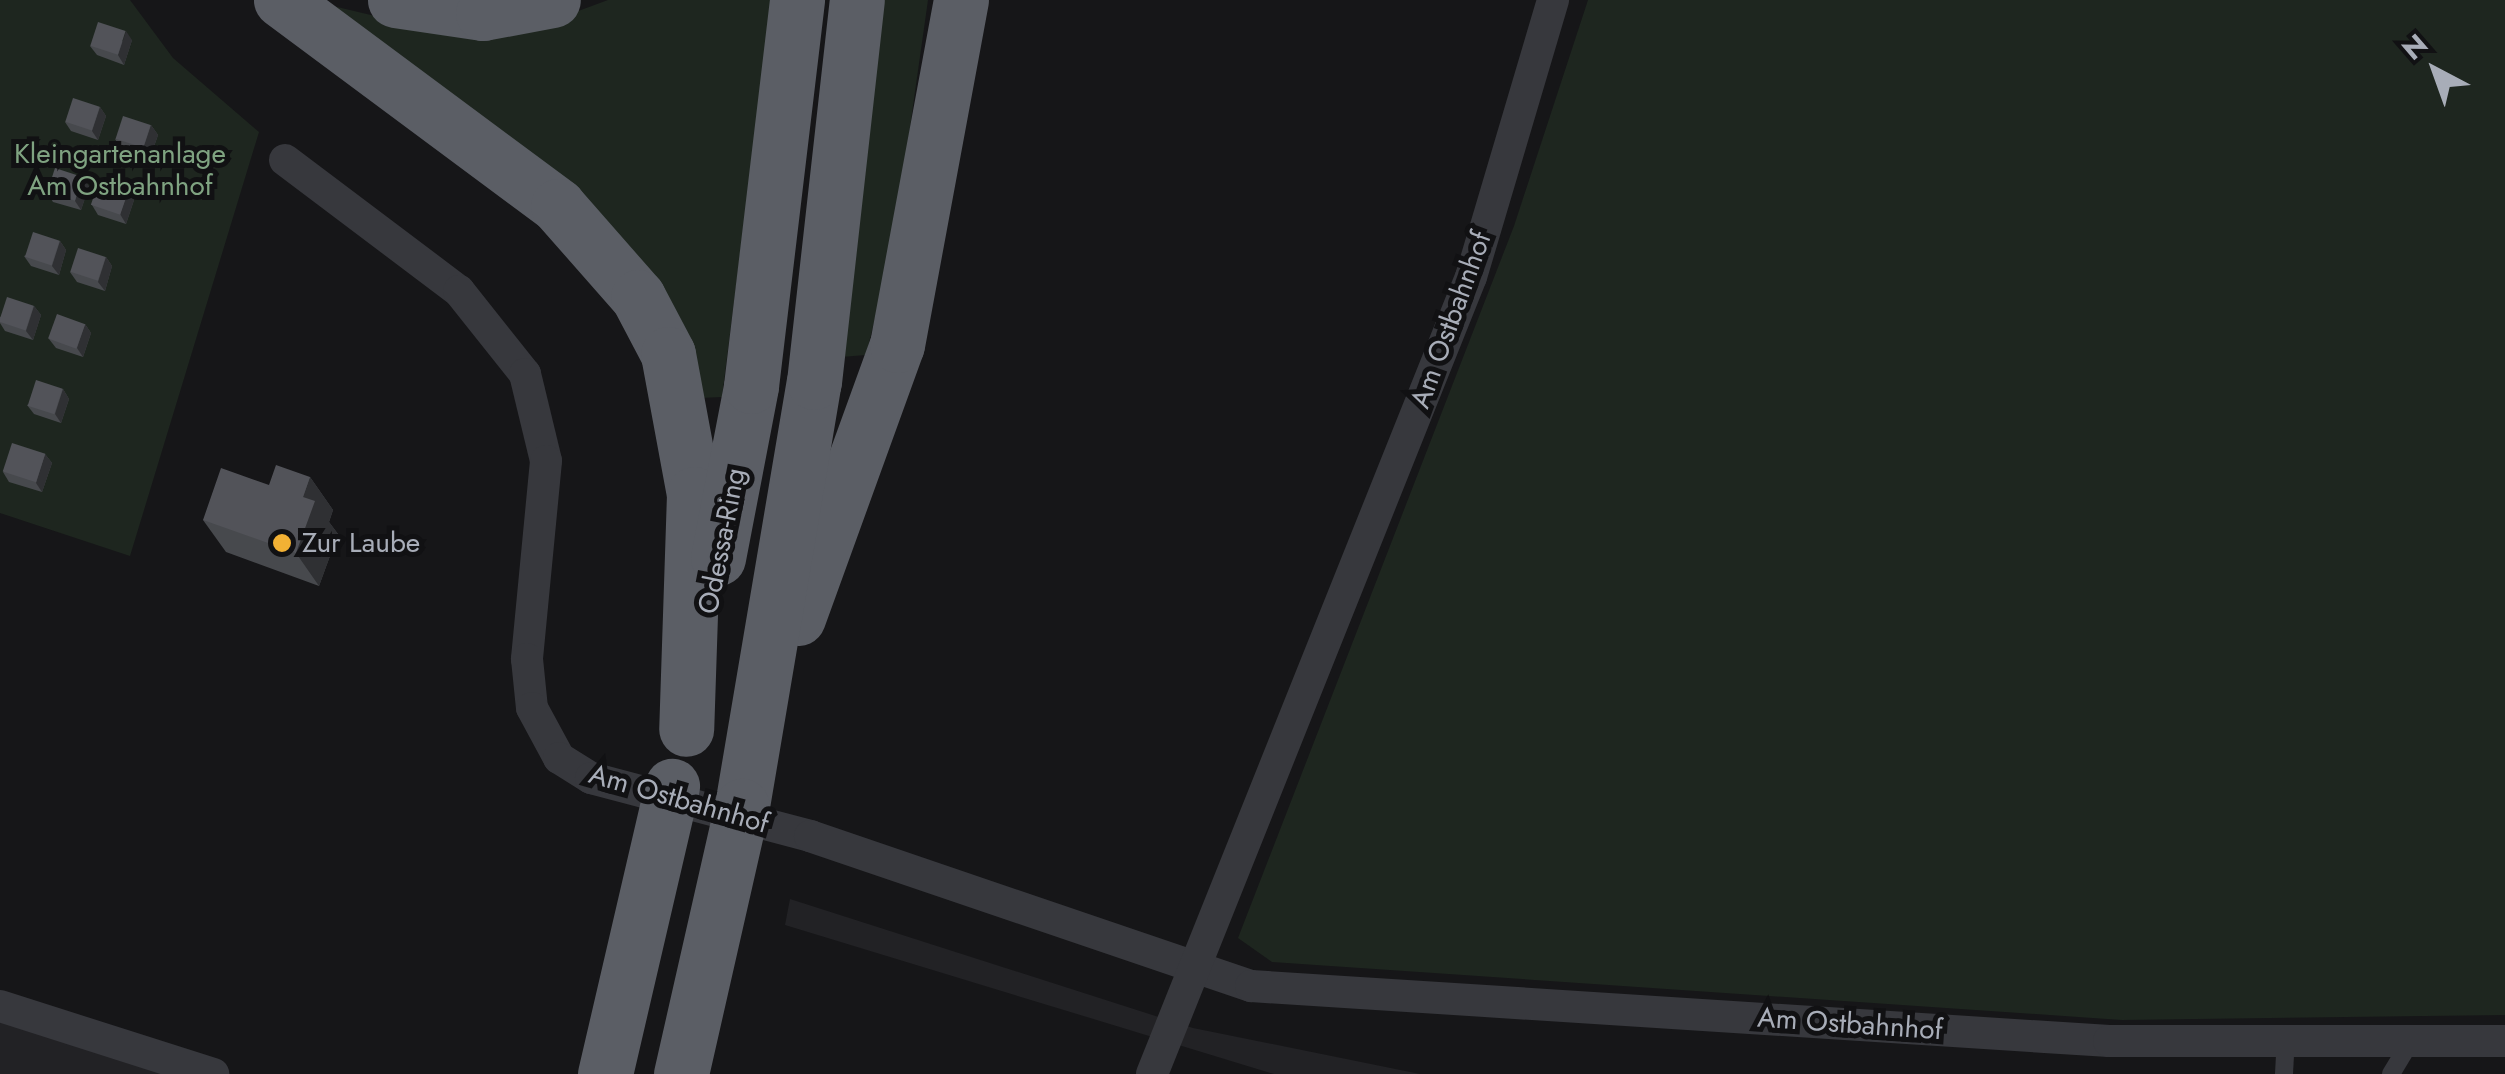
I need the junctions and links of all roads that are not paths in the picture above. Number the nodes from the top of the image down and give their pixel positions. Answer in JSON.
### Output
{"nodes":[{"id":1,"x":282,"y":0,"type":"edge"},
{"id":2,"x":394,"y":0,"type":"edge"},
{"id":3,"x":554,"y":0,"type":"edge"},
{"id":4,"x":798,"y":0,"type":"edge"},
{"id":5,"x":857,"y":0,"type":"edge"},
{"id":6,"x":961,"y":0,"type":"edge"},
{"id":7,"x":1553,"y":0,"type":"edge"},
{"id":8,"x":286,"y":160,"type":"dead end"},
{"id":9,"x":686,"y":730,"type":"junction"},
{"id":10,"x":753,"y":738,"type":"junction"},
{"id":11,"x":1198,"y":968,"type":"junction"},
{"id":12,"x":0,"y":1006,"type":"edge"},
{"id":13,"x":2286,"y":1041,"type":"junction"},
{"id":14,"x":2411,"y":1041,"type":"junction"},
{"id":15,"x":2505,"y":1041,"type":"edge"},
{"id":16,"x":213,"y":1074,"type":"edge"},
{"id":17,"x":605,"y":1074,"type":"edge"},
{"id":18,"x":682,"y":1074,"type":"edge"},
{"id":19,"x":1152,"y":1074,"type":"edge"},
{"id":20,"x":2284,"y":1074,"type":"edge"},
{"id":21,"x":2391,"y":1074,"type":"edge"}],
"edges":[{"from":1,"to":9,"type":"highway"},
{"from":2,"to":3,"type":"highway"},
{"from":4,"to":9,"type":"highway","name":"Odessa-Ring"},
{"from":5,"to":10,"type":"highway"},
{"from":6,"to":10,"type":"highway"},
{"from":7,"to":11,"type":"street","name":"Am Ostbahnhof"},
{"from":8,"to":11,"type":"street","name":"Am Ostbahnhof"},
{"from":9,"to":17,"type":"highway","name":"Odessa-Ring","bridge":true},
{"from":10,"to":18,"type":"highway","bridge":true},
{"from":11,"to":13,"type":"street","name":"Am Ostbahnhof"},
{"from":11,"to":19,"type":"street","name":"Am Ostbahnhof"},
{"from":12,"to":16,"type":"street"},
{"from":13,"to":14,"type":"street","name":"Am Ostbahnhof"},
{"from":13,"to":20,"type":"lane"},
{"from":14,"to":15,"type":"street","name":"Am Ostbahnhof"},
{"from":14,"to":21,"type":"lane"}]}
